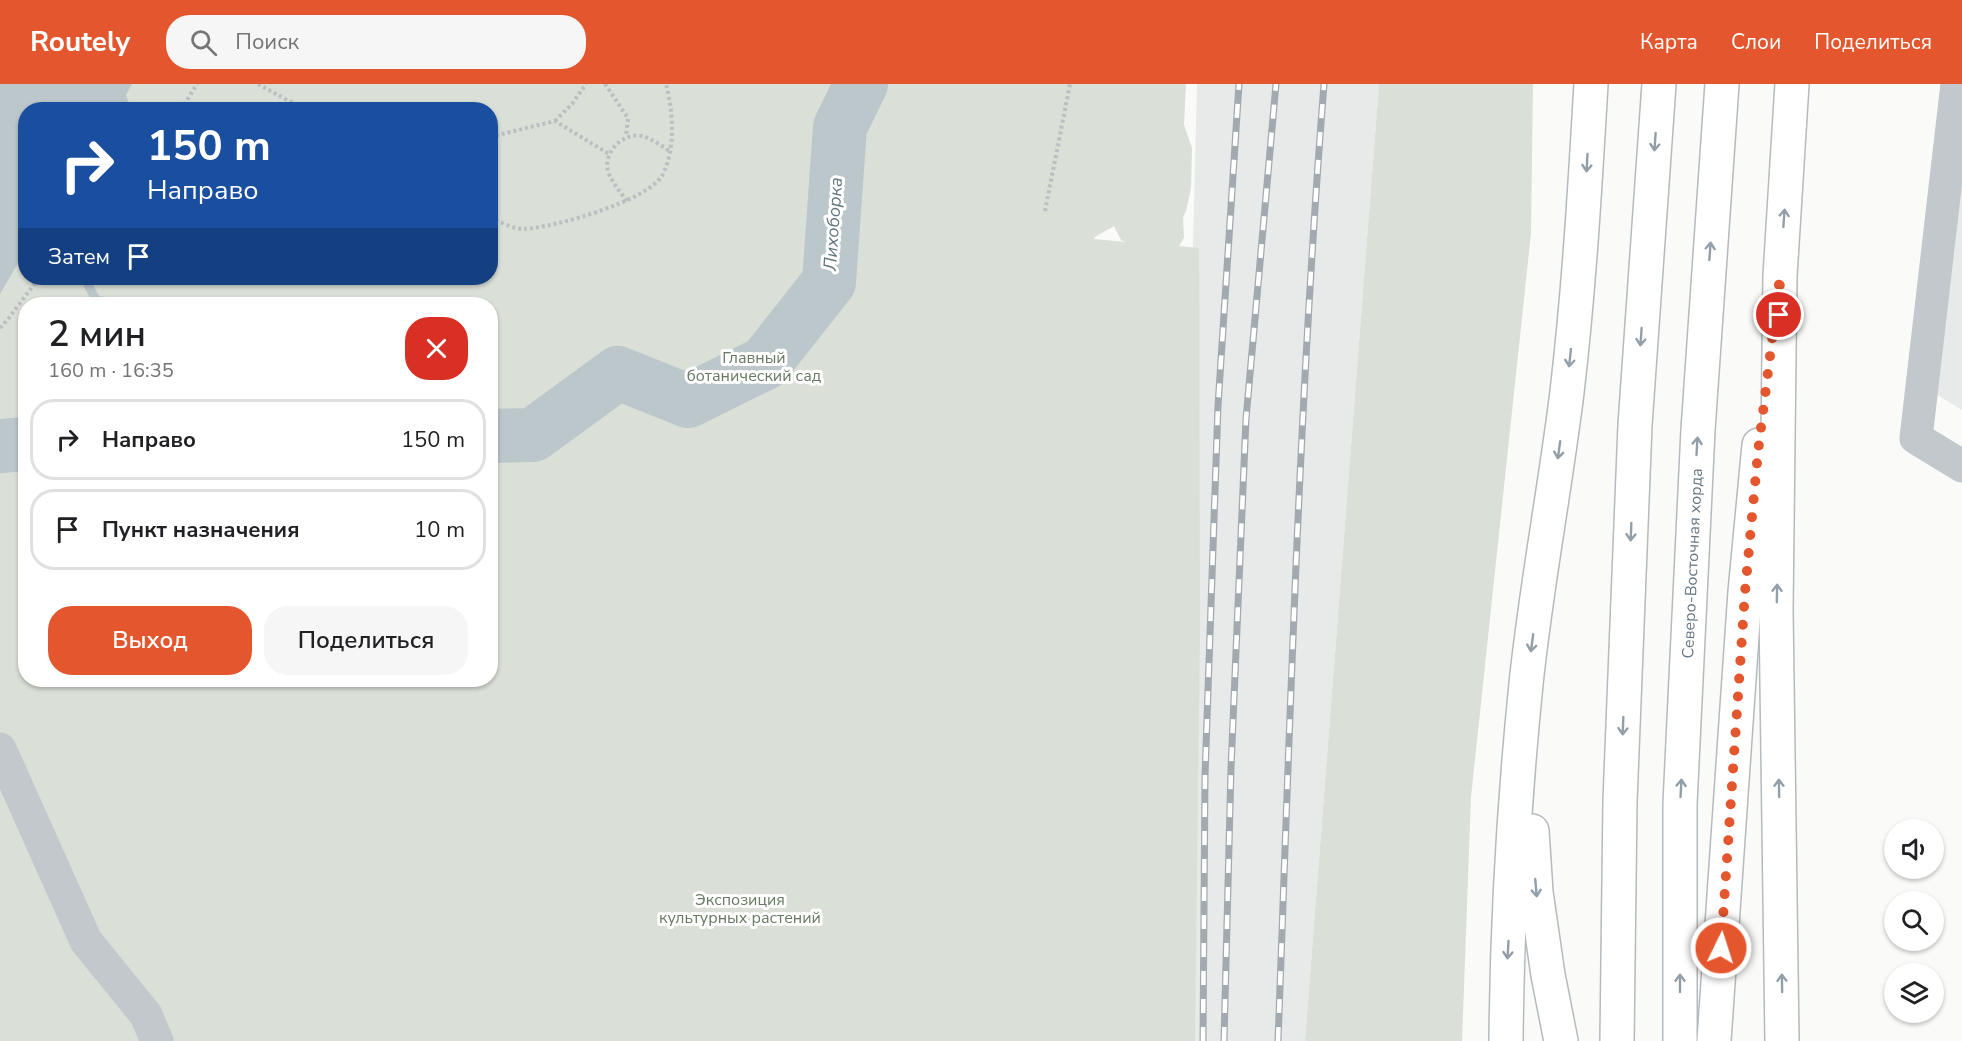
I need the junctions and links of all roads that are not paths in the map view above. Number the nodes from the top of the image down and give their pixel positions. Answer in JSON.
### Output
{"nodes":[{"id":1,"x":1591,"y":84,"type":"edge"},
{"id":2,"x":1659,"y":84,"type":"edge"},
{"id":3,"x":1722,"y":84,"type":"edge"},
{"id":4,"x":1792,"y":84,"type":"edge"},
{"id":5,"x":1957,"y":84,"type":"edge"},
{"id":6,"x":1780,"y":276,"type":"junction"},
{"id":7,"x":1962,"y":466,"type":"edge"},
{"id":8,"x":1527,"y":682,"type":"junction"},
{"id":9,"x":0,"y":749,"type":"edge"},
{"id":10,"x":157,"y":1041,"type":"edge"},
{"id":11,"x":1506,"y":1041,"type":"edge"},
{"id":12,"x":1561,"y":1041,"type":"edge"},
{"id":13,"x":1617,"y":1041,"type":"edge"},
{"id":14,"x":1680,"y":1041,"type":"edge"},
{"id":15,"x":1714,"y":1041,"type":"edge"},
{"id":16,"x":1782,"y":1041,"type":"edge"}],
"edges":[{"from":1,"to":8,"type":"main road","one_way":true},
{"from":2,"to":13,"type":"main road","one_way":true},
{"from":14,"to":3,"type":"main road","name":"Северо-Восточная хорда","one_way":true},
{"from":6,"to":4,"type":"main road","one_way":true},
{"from":5,"to":7,"type":"lane"},
{"from":6,"to":15,"type":"main road"},
{"from":16,"to":6,"type":"main road","one_way":true},
{"from":8,"to":11,"type":"main road","one_way":true},
{"from":8,"to":12,"type":"main road","one_way":true},
{"from":9,"to":10,"type":"lane"}]}
